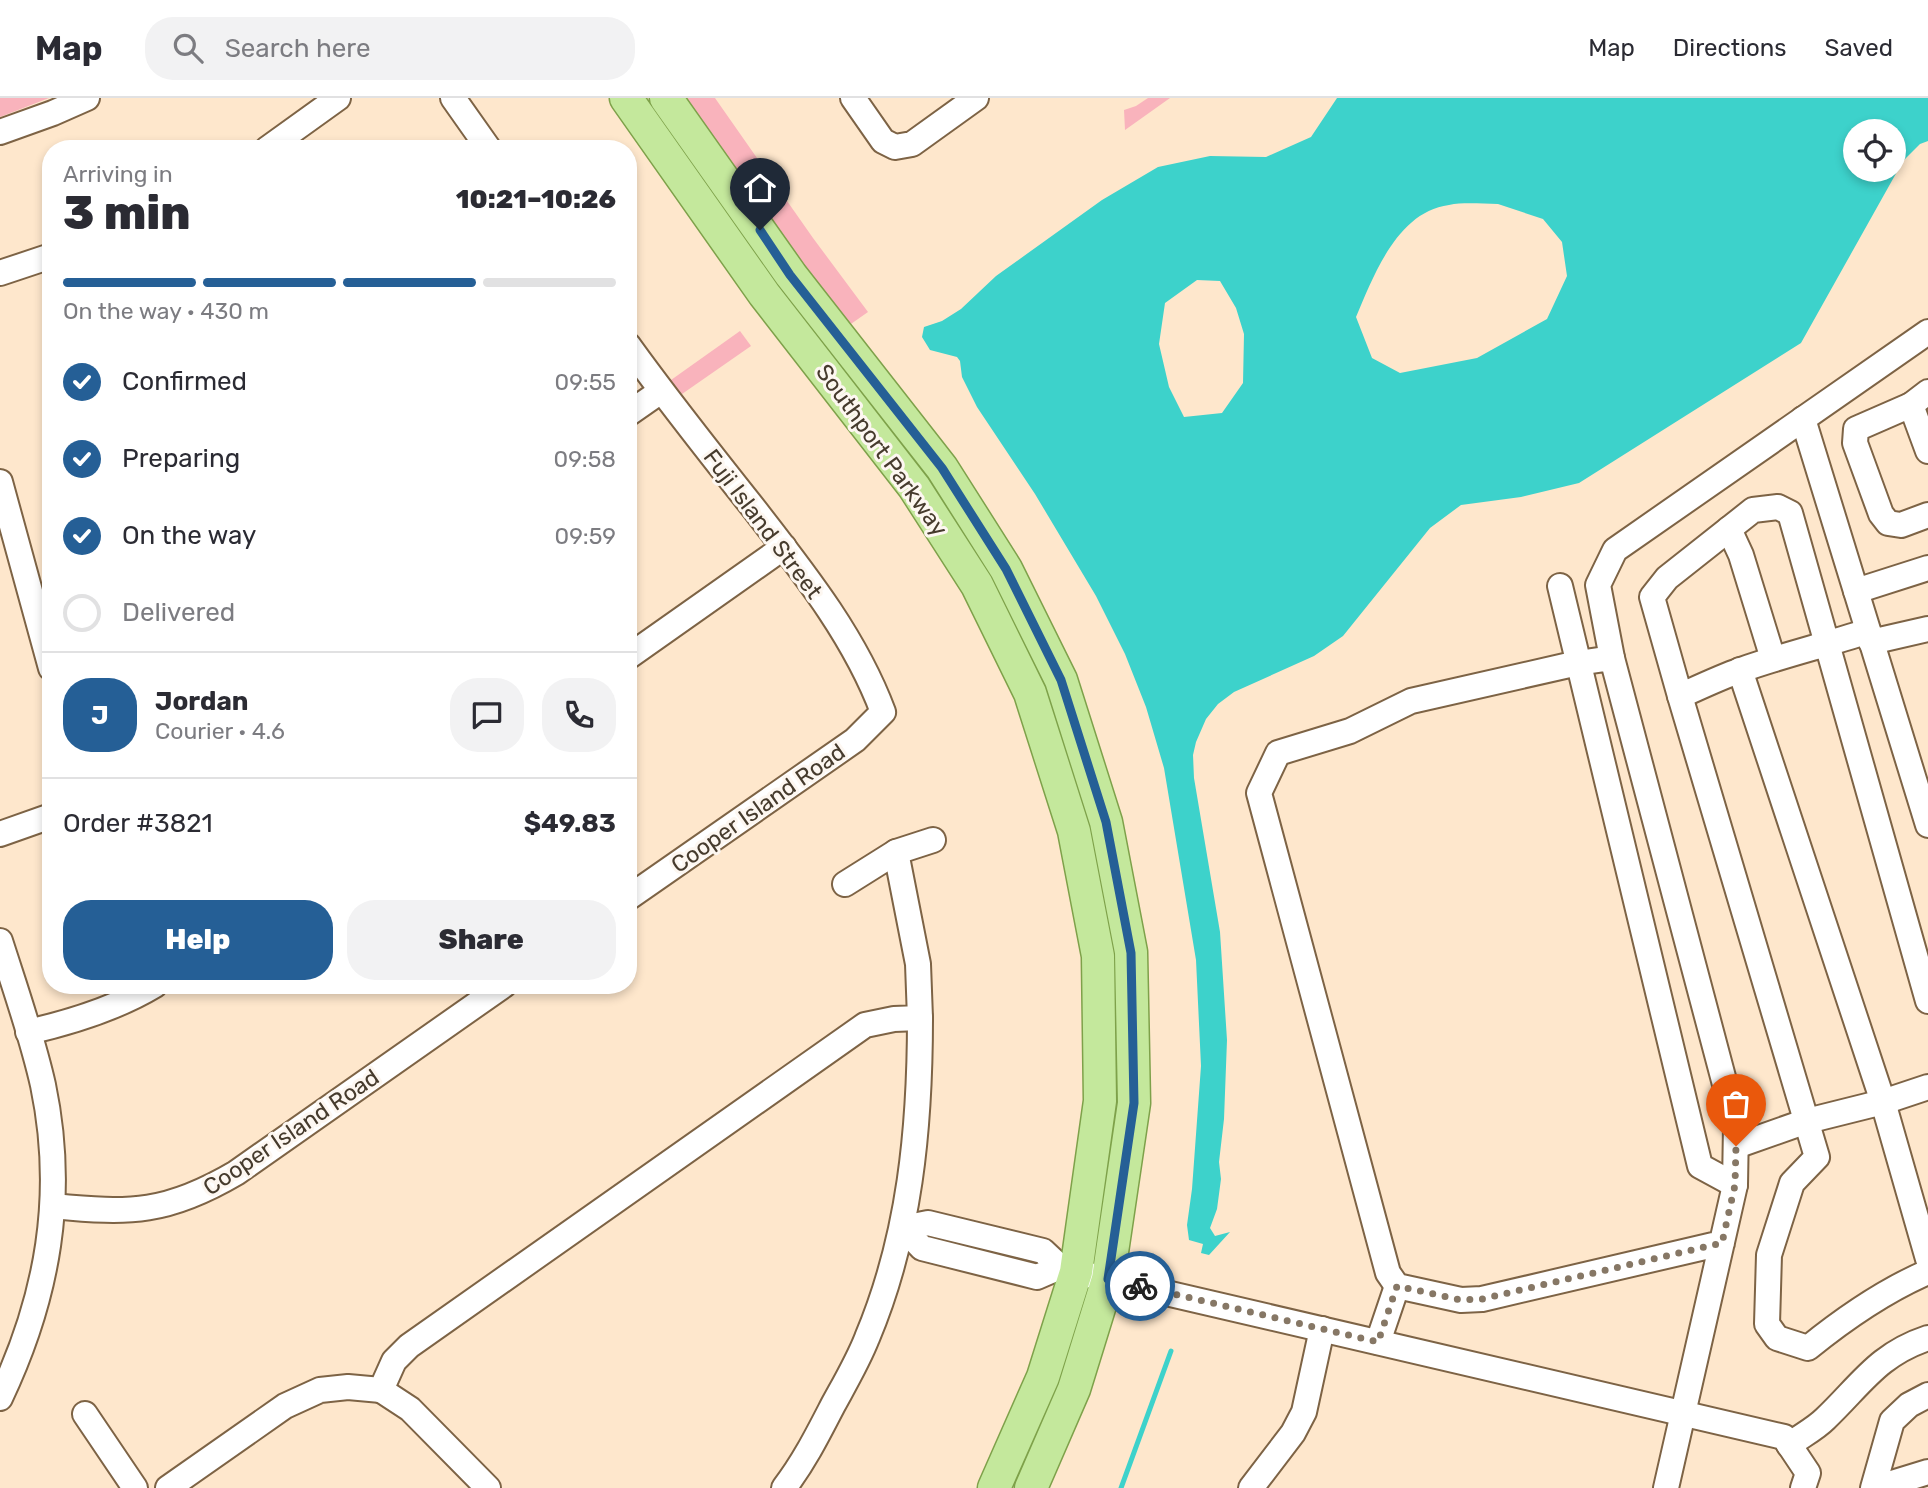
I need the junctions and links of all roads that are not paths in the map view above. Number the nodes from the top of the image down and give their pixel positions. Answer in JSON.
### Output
{"nodes":[{"id":1,"x":87,"y":98,"type":"edge"},
{"id":2,"x":338,"y":98,"type":"edge"},
{"id":3,"x":453,"y":98,"type":"edge"},
{"id":4,"x":626,"y":98,"type":"edge"},
{"id":5,"x":666,"y":98,"type":"edge"},
{"id":6,"x":853,"y":98,"type":"edge"},
{"id":7,"x":976,"y":98,"type":"edge"},
{"id":8,"x":0,"y":132,"type":"edge"},
{"id":9,"x":280,"y":140,"type":"edge"},
{"id":10,"x":483,"y":140,"type":"edge"},
{"id":11,"x":42,"y":259,"type":"edge"},
{"id":12,"x":0,"y":273,"type":"edge"},
{"id":13,"x":1928,"y":332,"type":"edge"},
{"id":14,"x":637,"y":357,"type":"edge"},
{"id":15,"x":662,"y":391,"type":"junction"},
{"id":16,"x":1919,"y":399,"type":"edge"},
{"id":17,"x":637,"y":408,"type":"edge"},
{"id":18,"x":1803,"y":419,"type":"junction"},
{"id":19,"x":1928,"y":451,"type":"edge"},
{"id":20,"x":0,"y":482,"type":"edge"},
{"id":21,"x":1928,"y":516,"type":"edge"},
{"id":22,"x":1730,"y":530,"type":"junction"},
{"id":23,"x":784,"y":547,"type":"junction"},
{"id":24,"x":1928,"y":568,"type":"edge"},
{"id":25,"x":1560,"y":586,"type":"dead end"},
{"id":26,"x":1856,"y":591,"type":"junction"},
{"id":27,"x":1928,"y":629,"type":"edge"},
{"id":28,"x":42,"y":635,"type":"edge"},
{"id":29,"x":1870,"y":636,"type":"junction"},
{"id":30,"x":1826,"y":645,"type":"junction"},
{"id":31,"x":637,"y":651,"type":"edge"},
{"id":32,"x":1612,"y":658,"type":"junction"},
{"id":33,"x":1773,"y":659,"type":"junction"},
{"id":34,"x":1578,"y":663,"type":"junction"},
{"id":35,"x":1740,"y":670,"type":"junction"},
{"id":36,"x":1680,"y":696,"type":"junction"},
{"id":37,"x":883,"y":712,"type":"joint"},
{"id":38,"x":42,"y":819,"type":"edge"},
{"id":39,"x":1928,"y":825,"type":"edge"},
{"id":40,"x":0,"y":834,"type":"edge"},
{"id":41,"x":933,"y":840,"type":"dead end"},
{"id":42,"x":896,"y":852,"type":"junction"},
{"id":43,"x":845,"y":884,"type":"dead end"},
{"id":44,"x":637,"y":892,"type":"edge"},
{"id":45,"x":0,"y":941,"type":"edge"},
{"id":46,"x":137,"y":994,"type":"edge"},
{"id":47,"x":491,"y":994,"type":"edge"},
{"id":48,"x":1928,"y":1001,"type":"edge"},
{"id":49,"x":920,"y":1018,"type":"junction"},
{"id":50,"x":28,"y":1032,"type":"junction"},
{"id":51,"x":1928,"y":1087,"type":"edge"},
{"id":52,"x":1883,"y":1102,"type":"junction"},
{"id":53,"x":1807,"y":1121,"type":"junction"},
{"id":54,"x":1736,"y":1146,"type":"junction"},
{"id":55,"x":1735,"y":1185,"type":"junction"},
{"id":56,"x":53,"y":1206,"type":"junction"},
{"id":57,"x":903,"y":1228,"type":"junction"},
{"id":58,"x":1722,"y":1243,"type":"junction"},
{"id":59,"x":1928,"y":1259,"type":"edge"},
{"id":60,"x":1068,"y":1269,"type":"junction"},
{"id":61,"x":1928,"y":1272,"type":"edge"},
{"id":62,"x":1108,"y":1279,"type":"junction"},
{"id":63,"x":1397,"y":1286,"type":"junction"},
{"id":64,"x":1322,"y":1329,"type":"junction"},
{"id":65,"x":1928,"y":1338,"type":"edge"},
{"id":66,"x":1378,"y":1342,"type":"junction"},
{"id":67,"x":381,"y":1390,"type":"junction"},
{"id":68,"x":1928,"y":1395,"type":"edge"},
{"id":69,"x":0,"y":1398,"type":"edge"},
{"id":70,"x":1683,"y":1413,"type":"junction"},
{"id":71,"x":85,"y":1414,"type":"dead end"},
{"id":72,"x":1789,"y":1445,"type":"junction"},
{"id":73,"x":1928,"y":1472,"type":"edge"},
{"id":74,"x":135,"y":1488,"type":"edge"},
{"id":75,"x":168,"y":1488,"type":"edge"},
{"id":76,"x":488,"y":1488,"type":"edge"},
{"id":77,"x":784,"y":1488,"type":"edge"},
{"id":78,"x":993,"y":1488,"type":"edge"},
{"id":79,"x":1031,"y":1488,"type":"edge"},
{"id":80,"x":1251,"y":1488,"type":"edge"},
{"id":81,"x":1666,"y":1488,"type":"edge"},
{"id":82,"x":1803,"y":1488,"type":"edge"},
{"id":83,"x":1874,"y":1488,"type":"edge"}],
"edges":[{"from":1,"to":8,"type":"street"},
{"from":2,"to":9,"type":"street"},
{"from":3,"to":10,"type":"street"},
{"from":4,"to":60,"type":"main road","name":"Southport Parkway"},
{"from":5,"to":62,"type":"main road","name":"Southport Parkway"},
{"from":6,"to":7,"type":"street"},
{"from":11,"to":12,"type":"street"},
{"from":13,"to":18,"type":"street"},
{"from":14,"to":15,"type":"street","name":"Fuji Island Street"},
{"from":15,"to":17,"type":"street"},
{"from":15,"to":23,"type":"street","name":"Fuji Island Street"},
{"from":16,"to":19,"type":"street"},
{"from":16,"to":21,"type":"street"},
{"from":18,"to":26,"type":"street"},
{"from":18,"to":32,"type":"street"},
{"from":20,"to":28,"type":"street"},
{"from":22,"to":30,"type":"street"},
{"from":22,"to":33,"type":"street"},
{"from":22,"to":36,"type":"street"},
{"from":23,"to":31,"type":"street"},
{"from":23,"to":37,"type":"street","name":"Fuji Island Street"},
{"from":24,"to":26,"type":"street"},
{"from":25,"to":34,"type":"street"},
{"from":26,"to":29,"type":"street"},
{"from":27,"to":29,"type":"street"},
{"from":29,"to":30,"type":"street"},
{"from":29,"to":39,"type":"street"},
{"from":30,"to":33,"type":"street"},
{"from":30,"to":48,"type":"street"},
{"from":32,"to":34,"type":"street"},
{"from":32,"to":54,"type":"street"},
{"from":33,"to":35,"type":"street"},
{"from":34,"to":55,"type":"street"},
{"from":34,"to":63,"type":"street"},
{"from":35,"to":36,"type":"street"},
{"from":35,"to":52,"type":"street"},
{"from":36,"to":53,"type":"street"},
{"from":37,"to":44,"type":"street","name":"Cooper Island Road"},
{"from":38,"to":40,"type":"street"},
{"from":41,"to":42,"type":"street"},
{"from":42,"to":43,"type":"street"},
{"from":42,"to":49,"type":"street"},
{"from":45,"to":50,"type":"street"},
{"from":46,"to":50,"type":"street"},
{"from":47,"to":56,"type":"street","name":"Cooper Island Road"},
{"from":49,"to":57,"type":"street"},
{"from":49,"to":67,"type":"street"},
{"from":50,"to":56,"type":"street"},
{"from":51,"to":52,"type":"street"},
{"from":52,"to":53,"type":"street"},
{"from":52,"to":59,"type":"street"},
{"from":53,"to":54,"type":"street"},
{"from":53,"to":61,"type":"street"},
{"from":54,"to":55,"type":"street"},
{"from":55,"to":58,"type":"street"},
{"from":56,"to":69,"type":"street"},
{"from":57,"to":60,"type":"street"},
{"from":57,"to":77,"type":"street"},
{"from":58,"to":63,"type":"street"},
{"from":58,"to":70,"type":"street"},
{"from":60,"to":62,"type":"street"},
{"from":60,"to":78,"type":"main road","name":"Southport Parkway"},
{"from":62,"to":64,"type":"street"},
{"from":62,"to":79,"type":"main road","name":"Southport Parkway"},
{"from":63,"to":66,"type":"street"},
{"from":64,"to":66,"type":"street"},
{"from":64,"to":80,"type":"street"},
{"from":65,"to":72,"type":"street"},
{"from":66,"to":70,"type":"street"},
{"from":67,"to":75,"type":"street"},
{"from":67,"to":76,"type":"street"},
{"from":68,"to":83,"type":"street"},
{"from":70,"to":72,"type":"street"},
{"from":70,"to":81,"type":"street"},
{"from":71,"to":74,"type":"street"},
{"from":72,"to":82,"type":"street"},
{"from":73,"to":83,"type":"street"}]}
